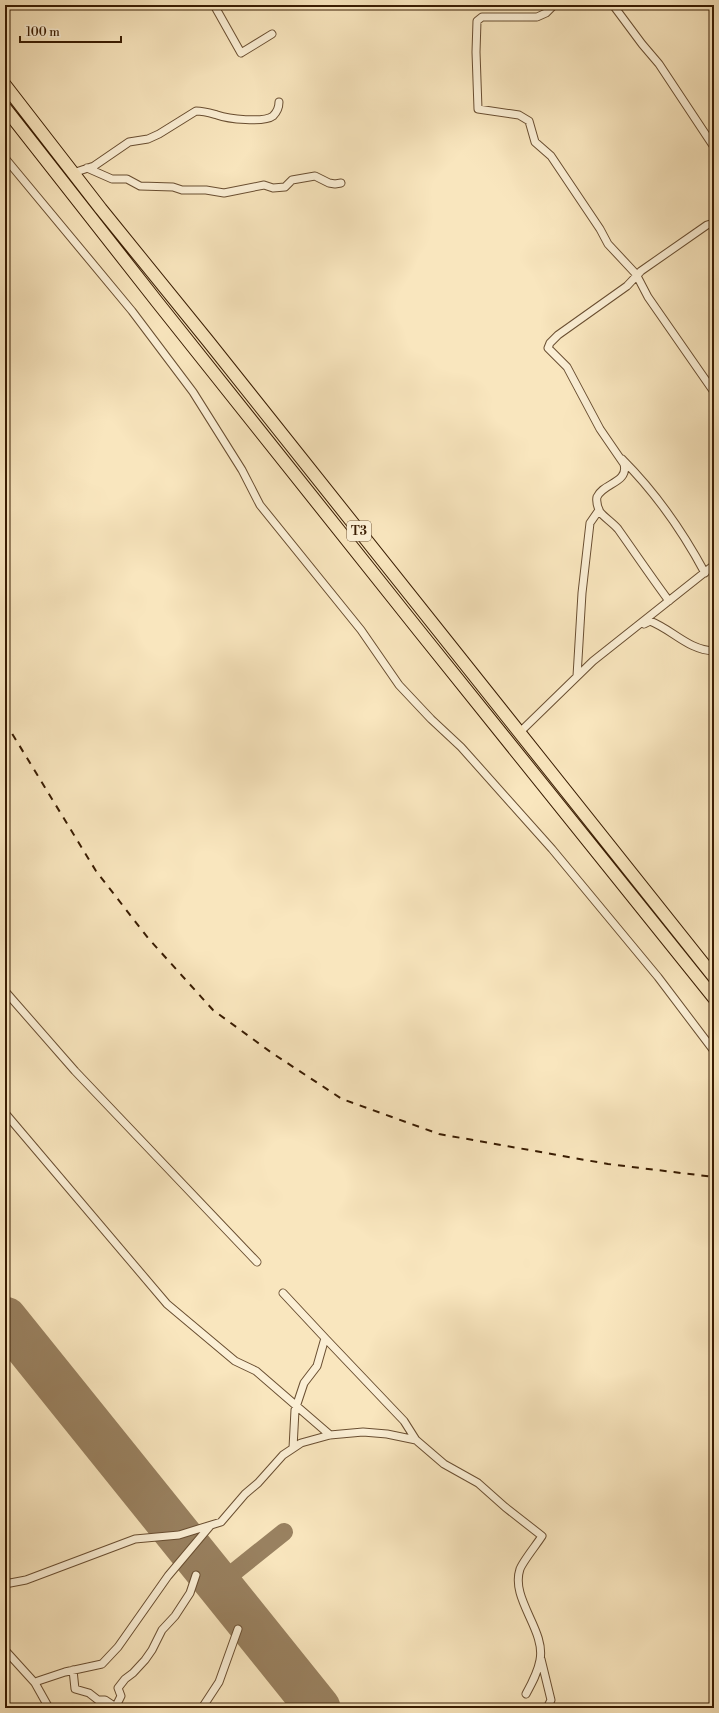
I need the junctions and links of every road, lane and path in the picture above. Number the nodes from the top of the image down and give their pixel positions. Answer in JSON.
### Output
{"nodes":[{"id":1,"x":214,"y":5,"type":"edge"},
{"id":2,"x":554,"y":5,"type":"edge"},
{"id":3,"x":613,"y":5,"type":"edge"},
{"id":4,"x":272,"y":34,"type":"dead end"},
{"id":5,"x":5,"y":85,"type":"edge"},
{"id":6,"x":279,"y":102,"type":"dead end"},
{"id":7,"x":5,"y":108,"type":"edge"},
{"id":8,"x":714,"y":146,"type":"edge"},
{"id":9,"x":5,"y":158,"type":"edge"},
{"id":10,"x":87,"y":168,"type":"junction"},
{"id":11,"x":73,"y":173,"type":"junction"},
{"id":12,"x":341,"y":183,"type":"dead end"},
{"id":13,"x":714,"y":222,"type":"edge"},
{"id":14,"x":637,"y":275,"type":"junction"},
{"id":15,"x":714,"y":392,"type":"edge"},
{"id":16,"x":618,"y":454,"type":"junction"},
{"id":17,"x":599,"y":510,"type":"junction"},
{"id":18,"x":714,"y":565,"type":"edge"},
{"id":19,"x":705,"y":572,"type":"junction"},
{"id":20,"x":669,"y":601,"type":"junction"},
{"id":21,"x":633,"y":629,"type":"junction"},
{"id":22,"x":714,"y":651,"type":"edge"},
{"id":23,"x":578,"y":676,"type":"junction"},
{"id":24,"x":520,"y":733,"type":"junction"},
{"id":25,"x":714,"y":977,"type":"edge"},
{"id":26,"x":5,"y":991,"type":"edge"},
{"id":27,"x":714,"y":998,"type":"edge"},
{"id":28,"x":714,"y":1051,"type":"edge"},
{"id":29,"x":5,"y":1113,"type":"edge"},
{"id":30,"x":257,"y":1262,"type":"dead end"},
{"id":31,"x":283,"y":1293,"type":"dead end"},
{"id":32,"x":325,"y":1338,"type":"junction"},
{"id":33,"x":296,"y":1406,"type":"junction"},
{"id":34,"x":330,"y":1435,"type":"junction"},
{"id":35,"x":416,"y":1440,"type":"junction"},
{"id":36,"x":292,"y":1448,"type":"junction"},
{"id":37,"x":210,"y":1526,"type":"junction"},
{"id":38,"x":196,"y":1575,"type":"dead end"},
{"id":39,"x":5,"y":1584,"type":"edge"},
{"id":40,"x":238,"y":1629,"type":"dead end"},
{"id":41,"x":5,"y":1650,"type":"edge"},
{"id":42,"x":541,"y":1659,"type":"junction"},
{"id":43,"x":73,"y":1670,"type":"junction"},
{"id":44,"x":35,"y":1683,"type":"junction"},
{"id":45,"x":526,"y":1694,"type":"dead end"},
{"id":46,"x":49,"y":1708,"type":"edge"},
{"id":47,"x":116,"y":1708,"type":"edge"},
{"id":48,"x":202,"y":1708,"type":"edge"},
{"id":49,"x":547,"y":1708,"type":"edge"}],
"edges":[{"from":1,"to":4,"type":"street"},
{"from":2,"to":14,"type":"street"},
{"from":3,"to":8,"type":"street"},
{"from":5,"to":11,"type":"highway","number":"T3"},
{"from":6,"to":10,"type":"street"},
{"from":7,"to":27,"type":"highway","number":"T3"},
{"from":9,"to":28,"type":"street"},
{"from":10,"to":11,"type":"street"},
{"from":10,"to":12,"type":"street"},
{"from":11,"to":24,"type":"highway","number":"T3"},
{"from":13,"to":14,"type":"street"},
{"from":14,"to":15,"type":"street"},
{"from":14,"to":16,"type":"street"},
{"from":16,"to":17,"type":"street"},
{"from":16,"to":19,"type":"street"},
{"from":17,"to":20,"type":"street"},
{"from":17,"to":23,"type":"street"},
{"from":18,"to":19,"type":"street"},
{"from":19,"to":20,"type":"street"},
{"from":20,"to":21,"type":"street"},
{"from":21,"to":22,"type":"street"},
{"from":21,"to":23,"type":"street"},
{"from":23,"to":24,"type":"street"},
{"from":24,"to":25,"type":"highway","number":"T3"},
{"from":26,"to":30,"type":"street"},
{"from":29,"to":33,"type":"street"},
{"from":31,"to":32,"type":"street"},
{"from":32,"to":33,"type":"street"},
{"from":32,"to":35,"type":"street"},
{"from":33,"to":34,"type":"street"},
{"from":33,"to":36,"type":"street"},
{"from":34,"to":35,"type":"street"},
{"from":34,"to":36,"type":"street"},
{"from":35,"to":42,"type":"street"},
{"from":36,"to":37,"type":"street"},
{"from":37,"to":39,"type":"street"},
{"from":37,"to":43,"type":"street"},
{"from":38,"to":47,"type":"street"},
{"from":40,"to":48,"type":"street"},
{"from":41,"to":44,"type":"street"},
{"from":42,"to":45,"type":"street"},
{"from":42,"to":49,"type":"street"},
{"from":43,"to":44,"type":"street"},
{"from":43,"to":47,"type":"street"},
{"from":44,"to":46,"type":"street"}]}
